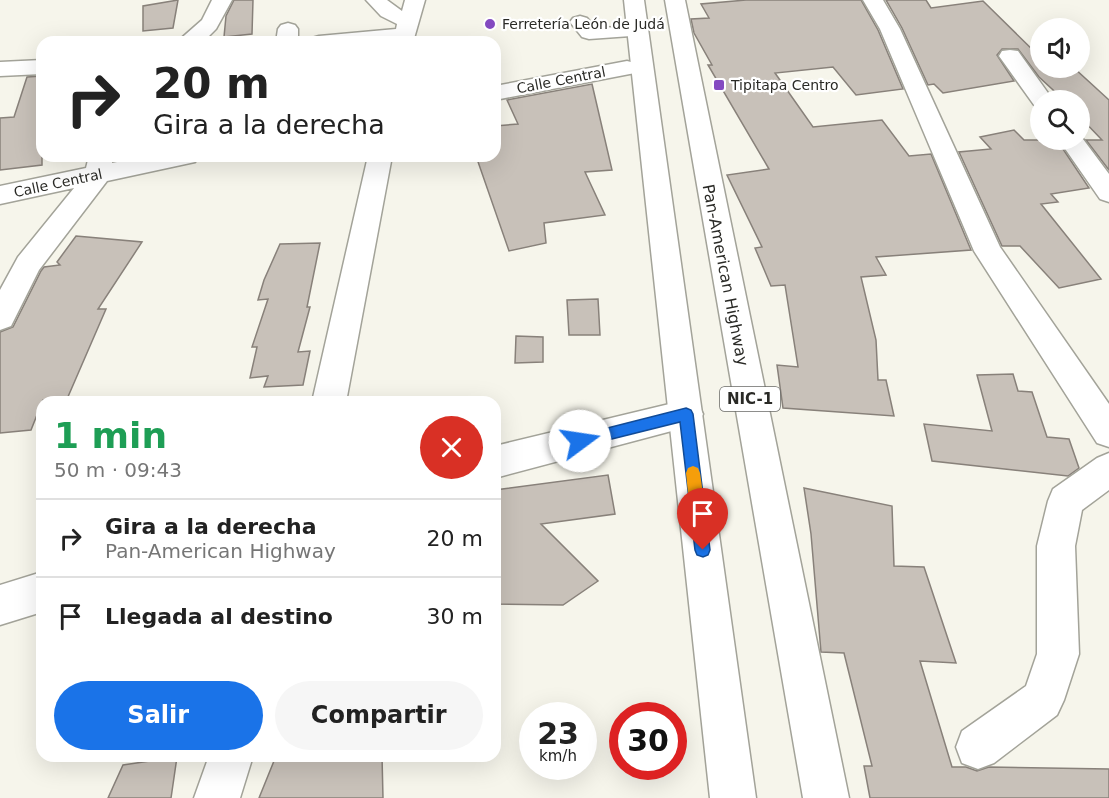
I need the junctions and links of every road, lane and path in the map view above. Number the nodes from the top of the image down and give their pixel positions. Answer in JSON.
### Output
{"nodes":[{"id":1,"x":222,"y":0,"type":"edge"},
{"id":2,"x":376,"y":0,"type":"edge"},
{"id":3,"x":415,"y":0,"type":"edge"},
{"id":4,"x":621,"y":0,"type":"edge"},
{"id":5,"x":634,"y":0,"type":"edge"},
{"id":6,"x":663,"y":0,"type":"edge"},
{"id":7,"x":675,"y":0,"type":"edge"},
{"id":8,"x":873,"y":0,"type":"edge"},
{"id":9,"x":580,"y":22,"type":"dead end"},
{"id":10,"x":405,"y":32,"type":"edge"},
{"id":11,"x":624,"y":32,"type":"junction"},
{"id":12,"x":199,"y":36,"type":"edge"},
{"id":13,"x":371,"y":36,"type":"edge"},
{"id":14,"x":1010,"y":56,"type":"dead end"},
{"id":15,"x":36,"y":67,"type":"edge"},
{"id":16,"x":627,"y":68,"type":"junction"},
{"id":17,"x":0,"y":69,"type":"edge"},
{"id":18,"x":1035,"y":90,"type":"edge"},
{"id":19,"x":501,"y":92,"type":"edge"},
{"id":20,"x":1078,"y":150,"type":"edge"},
{"id":21,"x":703,"y":154,"type":"junction"},
{"id":22,"x":128,"y":162,"type":"edge"},
{"id":23,"x":379,"y":162,"type":"edge"},
{"id":24,"x":99,"y":165,"type":"edge"},
{"id":25,"x":1109,"y":193,"type":"edge"},
{"id":26,"x":0,"y":195,"type":"edge"},
{"id":27,"x":664,"y":238,"type":"junction"},
{"id":28,"x":0,"y":318,"type":"edge"},
{"id":29,"x":330,"y":396,"type":"edge"},
{"id":30,"x":686,"y":414,"type":"junction"},
{"id":31,"x":1109,"y":432,"type":"edge"},
{"id":32,"x":501,"y":460,"type":"edge"},
{"id":33,"x":1109,"y":469,"type":"edge"},
{"id":34,"x":36,"y":594,"type":"edge"},
{"id":35,"x":0,"y":605,"type":"edge"},
{"id":36,"x":978,"y":747,"type":"dead end"},
{"id":37,"x":229,"y":762,"type":"edge"},
{"id":38,"x":218,"y":798,"type":"edge"},
{"id":39,"x":733,"y":798,"type":"edge"},
{"id":40,"x":826,"y":798,"type":"edge"}],
"edges":[{"from":1,"to":12,"type":"main road"},
{"from":2,"to":10,"type":"main road"},
{"from":3,"to":10,"type":"main road"},
{"from":4,"to":11,"type":"main road"},
{"from":5,"to":27,"type":"main road"},
{"from":6,"to":21,"type":"main road"},
{"from":7,"to":21,"type":"main road","name":"Pan-American Highway","number":"NIC-1"},
{"from":8,"to":31,"type":"main road"},
{"from":9,"to":11,"type":"main road"},
{"from":10,"to":13,"type":"main road"},
{"from":11,"to":16,"type":"main road"},
{"from":14,"to":18,"type":"main road"},
{"from":15,"to":17,"type":"main road"},
{"from":16,"to":19,"type":"main road","name":"Calle Central"},
{"from":16,"to":27,"type":"main road"},
{"from":20,"to":25,"type":"main road"},
{"from":21,"to":40,"type":"main road","name":"Pan-American Highway","number":"NIC-1"},
{"from":22,"to":24,"type":"main road","name":"Calle Central"},
{"from":23,"to":29,"type":"main road"},
{"from":24,"to":26,"type":"main road","name":"Calle Central"},
{"from":24,"to":28,"type":"main road"},
{"from":27,"to":30,"type":"main road"},
{"from":30,"to":32,"type":"main road"},
{"from":30,"to":39,"type":"main road"},
{"from":33,"to":36,"type":"main road"},
{"from":34,"to":35,"type":"main road"},
{"from":37,"to":38,"type":"main road"}]}
